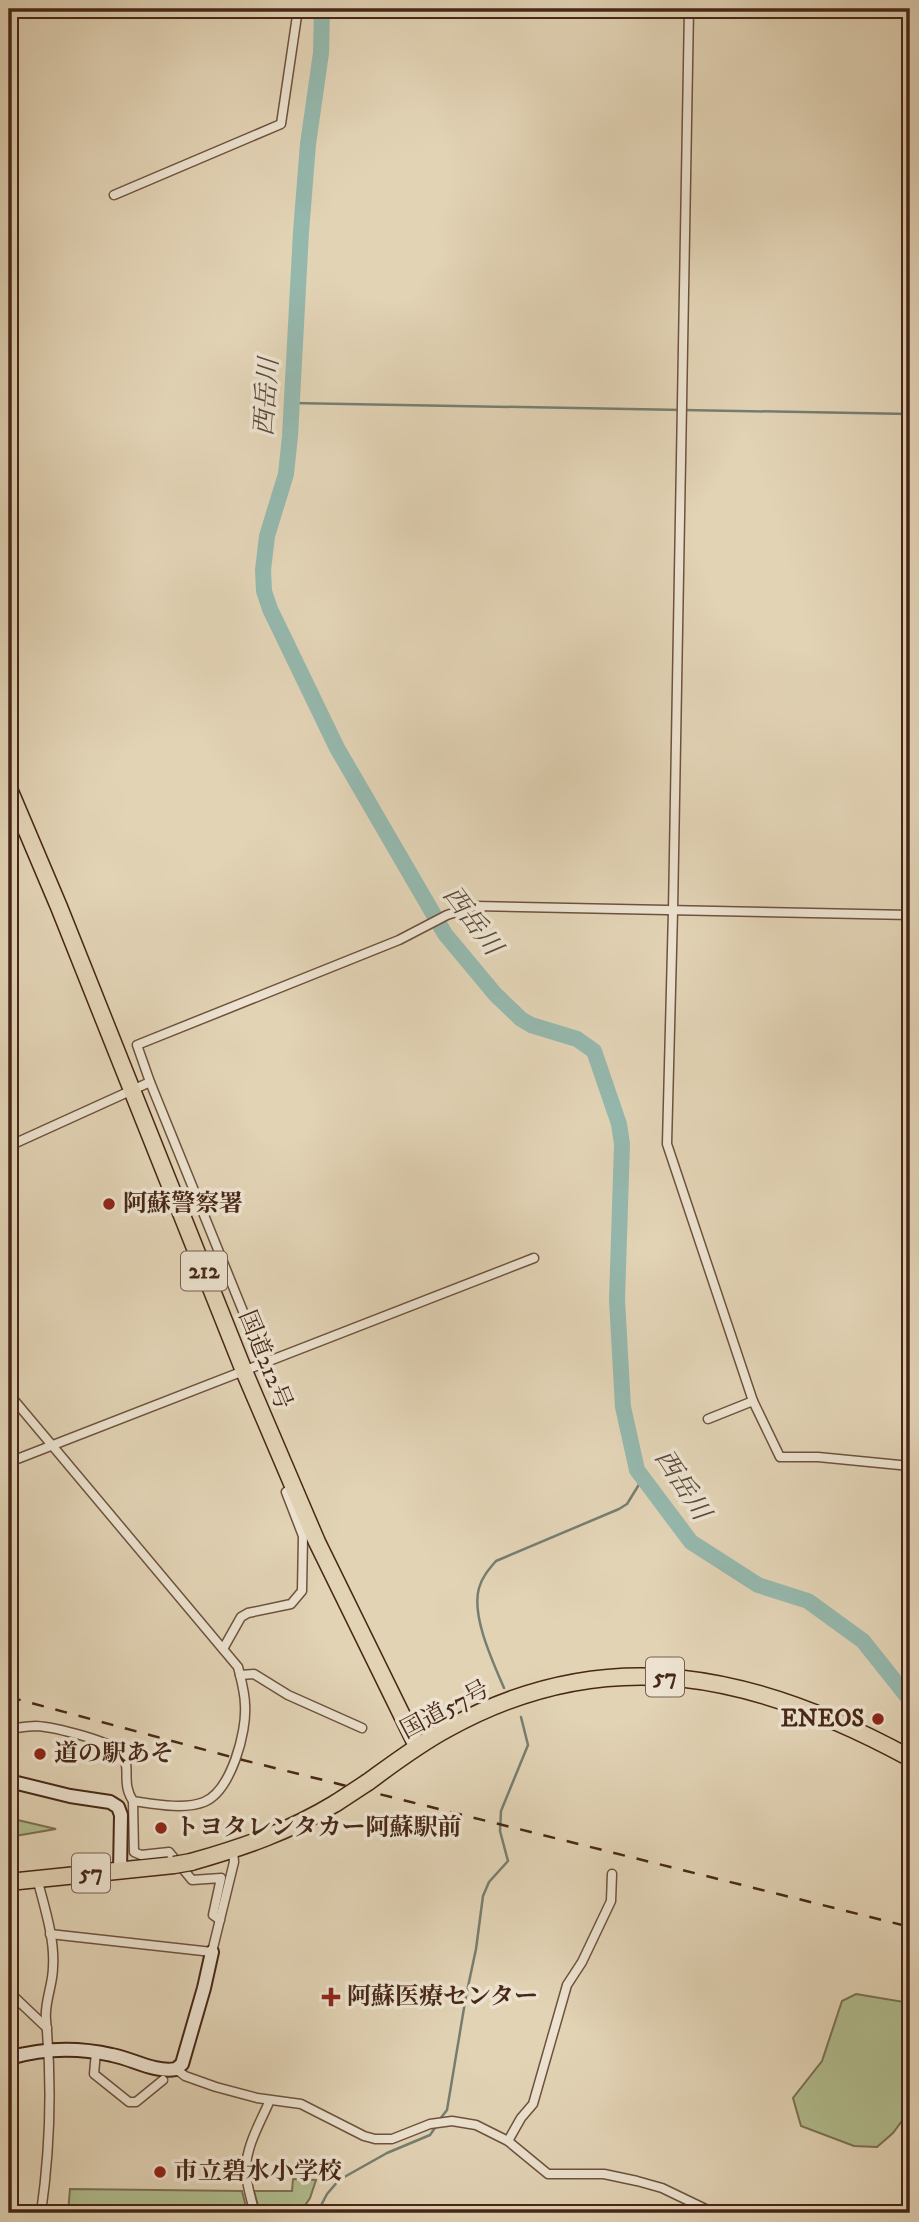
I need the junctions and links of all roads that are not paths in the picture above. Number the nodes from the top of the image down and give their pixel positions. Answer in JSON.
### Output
{"nodes":[{"id":1,"x":298,"y":9,"type":"edge"},
{"id":2,"x":689,"y":9,"type":"edge"},
{"id":3,"x":114,"y":195,"type":"dead end"},
{"id":4,"x":9,"y":789,"type":"edge"},
{"id":5,"x":673,"y":911,"type":"junction"},
{"id":6,"x":910,"y":915,"type":"edge"},
{"id":7,"x":150,"y":1082,"type":"junction"},
{"id":8,"x":131,"y":1090,"type":"junction"},
{"id":9,"x":9,"y":1146,"type":"edge"},
{"id":10,"x":534,"y":1258,"type":"dead end"},
{"id":11,"x":264,"y":1363,"type":"junction"},
{"id":12,"x":244,"y":1371,"type":"junction"},
{"id":13,"x":9,"y":1394,"type":"edge"},
{"id":14,"x":753,"y":1401,"type":"junction"},
{"id":15,"x":708,"y":1419,"type":"dead end"},
{"id":16,"x":52,"y":1446,"type":"junction"},
{"id":17,"x":12,"y":1461,"type":"dead end"},
{"id":18,"x":910,"y":1466,"type":"edge"},
{"id":19,"x":294,"y":1487,"type":"junction"},
{"id":20,"x":222,"y":1649,"type":"junction"},
{"id":21,"x":240,"y":1675,"type":"junction"},
{"id":22,"x":362,"y":1728,"type":"dead end"},
{"id":23,"x":9,"y":1729,"type":"edge"},
{"id":24,"x":417,"y":1746,"type":"junction"},
{"id":25,"x":910,"y":1758,"type":"edge"},
{"id":26,"x":9,"y":1782,"type":"edge"},
{"id":27,"x":133,"y":1801,"type":"junction"},
{"id":28,"x":233,"y":1850,"type":"junction"},
{"id":29,"x":120,"y":1871,"type":"junction"},
{"id":30,"x":612,"y":1874,"type":"dead end"},
{"id":31,"x":37,"y":1878,"type":"junction"},
{"id":32,"x":9,"y":1882,"type":"edge"},
{"id":33,"x":220,"y":1920,"type":"junction"},
{"id":34,"x":50,"y":1934,"type":"junction"},
{"id":35,"x":212,"y":1952,"type":"junction"},
{"id":36,"x":9,"y":1992,"type":"edge"},
{"id":37,"x":47,"y":2028,"type":"junction"},
{"id":38,"x":49,"y":2050,"type":"junction"},
{"id":39,"x":96,"y":2052,"type":"junction"},
{"id":40,"x":9,"y":2058,"type":"edge"},
{"id":41,"x":176,"y":2070,"type":"junction"},
{"id":42,"x":163,"y":2080,"type":"dead end"},
{"id":43,"x":270,"y":2100,"type":"junction"},
{"id":44,"x":508,"y":2141,"type":"junction"},
{"id":45,"x":910,"y":2211,"type":"edge"},
{"id":46,"x":41,"y":2213,"type":"edge"},
{"id":47,"x":255,"y":2213,"type":"edge"},
{"id":48,"x":714,"y":2213,"type":"edge"},
{"id":49,"x":890,"y":2213,"type":"edge"}],
"edges":[{"from":1,"to":3,"type":"street"},
{"from":2,"to":5,"type":"street"},
{"from":4,"to":8,"type":"highway","name":"国道212号","number":"212"},
{"from":5,"to":6,"type":"street"},
{"from":5,"to":7,"type":"street"},
{"from":5,"to":14,"type":"street"},
{"from":7,"to":8,"type":"street"},
{"from":7,"to":11,"type":"street"},
{"from":8,"to":9,"type":"street"},
{"from":8,"to":12,"type":"highway","name":"国道212号","number":"212"},
{"from":10,"to":11,"type":"street"},
{"from":11,"to":12,"type":"street"},
{"from":12,"to":16,"type":"street"},
{"from":12,"to":19,"type":"highway","name":"国道212号","number":"212"},
{"from":13,"to":16,"type":"street"},
{"from":14,"to":15,"type":"street"},
{"from":14,"to":18,"type":"street"},
{"from":16,"to":17,"type":"street"},
{"from":16,"to":20,"type":"street"},
{"from":19,"to":20,"type":"street"},
{"from":19,"to":24,"type":"highway","name":"国道212号","number":"212"},
{"from":20,"to":21,"type":"street"},
{"from":21,"to":22,"type":"street"},
{"from":21,"to":27,"type":"street"},
{"from":23,"to":27,"type":"street"},
{"from":24,"to":25,"type":"highway","name":"国道57号","number":"57"},
{"from":24,"to":28,"type":"highway","name":"国道57号","number":"57","bridge":true},
{"from":26,"to":29,"type":"street"},
{"from":27,"to":33,"type":"street"},
{"from":28,"to":29,"type":"highway","name":"国道57号","number":"57","bridge":true},
{"from":28,"to":33,"type":"street"},
{"from":29,"to":31,"type":"highway","name":"国道57号","number":"57"},
{"from":30,"to":44,"type":"street"},
{"from":31,"to":32,"type":"highway","name":"国道57号","number":"57"},
{"from":31,"to":34,"type":"street"},
{"from":33,"to":35,"type":"street"},
{"from":34,"to":35,"type":"street"},
{"from":34,"to":37,"type":"street"},
{"from":35,"to":41,"type":"street"},
{"from":36,"to":37,"type":"street"},
{"from":37,"to":38,"type":"street"},
{"from":38,"to":39,"type":"street"},
{"from":38,"to":40,"type":"street"},
{"from":38,"to":46,"type":"street"},
{"from":39,"to":41,"type":"street"},
{"from":39,"to":42,"type":"street"},
{"from":41,"to":43,"type":"street"},
{"from":43,"to":44,"type":"street"},
{"from":43,"to":47,"type":"street"},
{"from":44,"to":48,"type":"street"},
{"from":45,"to":49,"type":"street"}]}
